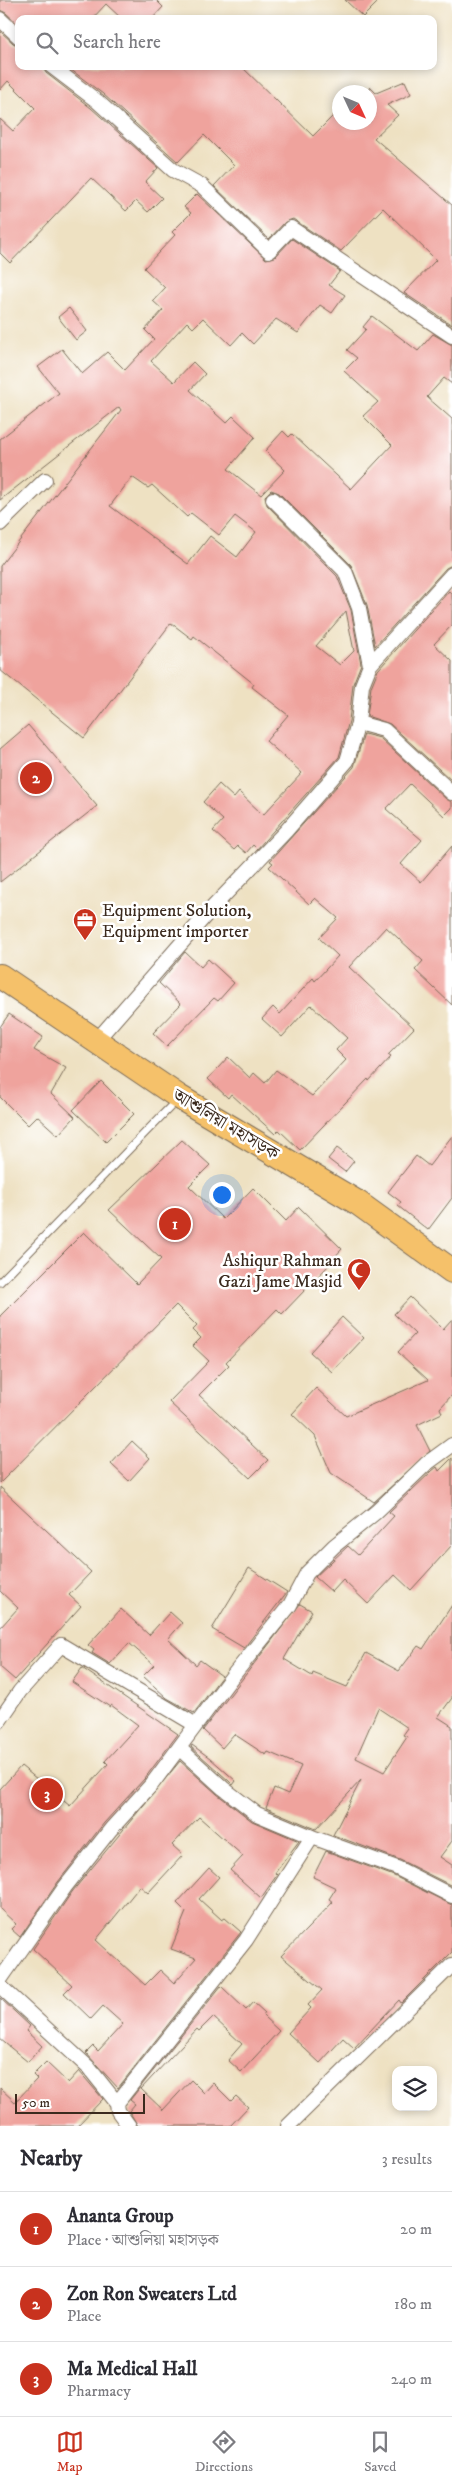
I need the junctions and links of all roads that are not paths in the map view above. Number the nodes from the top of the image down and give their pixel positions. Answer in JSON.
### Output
{"nodes":[{"id":1,"x":0,"y":19,"type":"edge"},
{"id":2,"x":15,"y":33,"type":"edge"},
{"id":3,"x":57,"y":70,"type":"edge"},
{"id":4,"x":452,"y":336,"type":"edge"},
{"id":5,"x":44,"y":480,"type":"dead end"},
{"id":6,"x":273,"y":499,"type":"dead end"},
{"id":7,"x":0,"y":524,"type":"edge"},
{"id":8,"x":452,"y":574,"type":"edge"},
{"id":9,"x":370,"y":665,"type":"junction"},
{"id":10,"x":358,"y":723,"type":"junction"},
{"id":11,"x":452,"y":793,"type":"edge"},
{"id":12,"x":0,"y":976,"type":"edge"},
{"id":13,"x":96,"y":1040,"type":"junction"},
{"id":14,"x":179,"y":1097,"type":"junction"},
{"id":15,"x":452,"y":1270,"type":"edge"},
{"id":16,"x":0,"y":1282,"type":"edge"},
{"id":17,"x":452,"y":1445,"type":"edge"},
{"id":18,"x":0,"y":1720,"type":"edge"},
{"id":19,"x":196,"y":1725,"type":"junction"},
{"id":20,"x":179,"y":1748,"type":"junction"},
{"id":21,"x":312,"y":1837,"type":"junction"},
{"id":22,"x":452,"y":1896,"type":"edge"},
{"id":23,"x":452,"y":1965,"type":"edge"},
{"id":24,"x":0,"y":1980,"type":"edge"},
{"id":25,"x":0,"y":1986,"type":"edge"},
{"id":26,"x":117,"y":2103,"type":"junction"},
{"id":27,"x":129,"y":2126,"type":"edge"},
{"id":28,"x":288,"y":2126,"type":"edge"}],
"edges":[{"from":1,"to":2,"type":"street"},
{"from":3,"to":4,"type":"street"},
{"from":5,"to":7,"type":"street"},
{"from":6,"to":9,"type":"street"},
{"from":8,"to":9,"type":"street"},
{"from":9,"to":10,"type":"street"},
{"from":10,"to":11,"type":"street"},
{"from":10,"to":13,"type":"street"},
{"from":12,"to":13,"type":"highway","name":"আশুলিয়া মহাসড়ক"},
{"from":13,"to":14,"type":"highway","name":"আশুলিয়া মহাসড়ক"},
{"from":14,"to":15,"type":"highway","name":"আশুলিয়া মহাসড়ক"},
{"from":14,"to":16,"type":"lane"},
{"from":17,"to":19,"type":"street"},
{"from":18,"to":19,"type":"street"},
{"from":19,"to":20,"type":"street"},
{"from":20,"to":21,"type":"street"},
{"from":20,"to":24,"type":"street"},
{"from":21,"to":22,"type":"street"},
{"from":21,"to":26,"type":"street"},
{"from":23,"to":28,"type":"street"},
{"from":25,"to":26,"type":"street"},
{"from":26,"to":27,"type":"street"}]}
